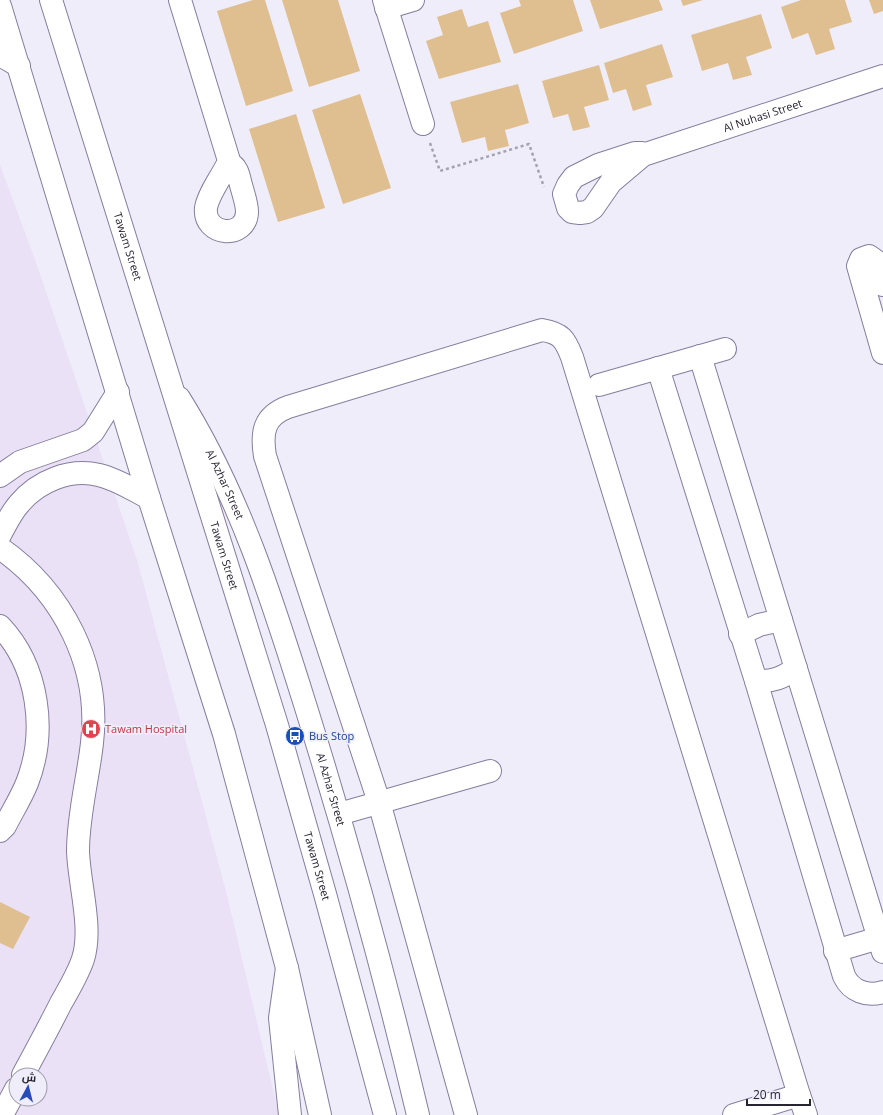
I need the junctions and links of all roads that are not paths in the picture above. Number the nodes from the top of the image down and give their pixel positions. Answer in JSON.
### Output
{"nodes":[{"id":1,"x":51,"y":0,"type":"edge"},
{"id":2,"x":180,"y":0,"type":"edge"},
{"id":3,"x":413,"y":0,"type":"edge"},
{"id":4,"x":385,"y":4,"type":"edge"},
{"id":5,"x":0,"y":6,"type":"edge"},
{"id":6,"x":0,"y":55,"type":"edge"},
{"id":7,"x":19,"y":66,"type":"junction"},
{"id":8,"x":883,"y":76,"type":"edge"},
{"id":9,"x":423,"y":124,"type":"road end"},
{"id":10,"x":644,"y":155,"type":"junction"},
{"id":11,"x":230,"y":164,"type":"dead end"},
{"id":12,"x":883,"y":285,"type":"edge"},
{"id":13,"x":725,"y":349,"type":"dead end"},
{"id":14,"x":883,"y":353,"type":"edge"},
{"id":15,"x":700,"y":356,"type":"junction"},
{"id":16,"x":658,"y":368,"type":"junction"},
{"id":17,"x":599,"y":385,"type":"dead end"},
{"id":18,"x":173,"y":389,"type":"junction"},
{"id":19,"x":118,"y":392,"type":"junction"},
{"id":20,"x":0,"y":476,"type":"edge"},
{"id":21,"x":149,"y":498,"type":"junction"},
{"id":22,"x":0,"y":535,"type":"edge"},
{"id":23,"x":0,"y":548,"type":"edge"},
{"id":24,"x":781,"y":620,"type":"junction"},
{"id":25,"x":0,"y":626,"type":"edge"},
{"id":26,"x":740,"y":634,"type":"junction"},
{"id":27,"x":796,"y":668,"type":"junction"},
{"id":28,"x":756,"y":681,"type":"junction"},
{"id":29,"x":490,"y":771,"type":"dead end"},
{"id":30,"x":379,"y":802,"type":"junction"},
{"id":31,"x":339,"y":814,"type":"junction"},
{"id":32,"x":0,"y":831,"type":"edge"},
{"id":33,"x":881,"y":945,"type":"edge"},
{"id":34,"x":835,"y":951,"type":"junction"},
{"id":35,"x":287,"y":968,"type":"junction"},
{"id":36,"x":883,"y":992,"type":"edge"},
{"id":37,"x":27,"y":1067,"type":"edge"},
{"id":38,"x":799,"y":1095,"type":"junction"},
{"id":39,"x":8,"y":1104,"type":"edge"},
{"id":40,"x":2,"y":1115,"type":"edge"},
{"id":41,"x":290,"y":1115,"type":"edge"},
{"id":42,"x":320,"y":1115,"type":"edge"},
{"id":43,"x":385,"y":1115,"type":"edge"},
{"id":44,"x":418,"y":1115,"type":"edge"},
{"id":45,"x":466,"y":1115,"type":"edge"},
{"id":46,"x":734,"y":1115,"type":"edge"},
{"id":47,"x":806,"y":1115,"type":"edge"}],
"edges":[{"from":1,"to":18,"type":"street","name":"Tawam Street"},
{"from":2,"to":11,"type":"street"},
{"from":3,"to":4,"type":"street"},
{"from":4,"to":9,"type":"street"},
{"from":5,"to":7,"type":"street"},
{"from":6,"to":7,"type":"street"},
{"from":7,"to":19,"type":"street"},
{"from":8,"to":10,"type":"street","name":"Al Nuhasi Street"},
{"from":10,"to":10,"type":"street","name":"Al Nuhasi Street"},
{"from":12,"to":14,"type":"street"},
{"from":13,"to":15,"type":"street"},
{"from":15,"to":16,"type":"street"},
{"from":15,"to":24,"type":"street"},
{"from":16,"to":17,"type":"street"},
{"from":16,"to":26,"type":"street"},
{"from":18,"to":31,"type":"street","name":"Al Azhar Street"},
{"from":18,"to":43,"type":"street","name":"Tawam Street"},
{"from":19,"to":20,"type":"street"},
{"from":19,"to":21,"type":"street"},
{"from":21,"to":22,"type":"street"},
{"from":21,"to":35,"type":"street"},
{"from":23,"to":37,"type":"street"},
{"from":24,"to":26,"type":"street"},
{"from":24,"to":27,"type":"street"},
{"from":25,"to":32,"type":"street"},
{"from":26,"to":28,"type":"street"},
{"from":27,"to":28,"type":"street"},
{"from":27,"to":33,"type":"street"},
{"from":28,"to":34,"type":"street"},
{"from":29,"to":30,"type":"street"},
{"from":30,"to":31,"type":"street"},
{"from":30,"to":38,"type":"street"},
{"from":30,"to":45,"type":"street"},
{"from":31,"to":44,"type":"street","name":"Al Azhar Street"},
{"from":33,"to":34,"type":"street"},
{"from":34,"to":36,"type":"street"},
{"from":35,"to":41,"type":"street"},
{"from":35,"to":42,"type":"street"},
{"from":38,"to":46,"type":"street"},
{"from":38,"to":47,"type":"street"},
{"from":39,"to":40,"type":"street"}]}
